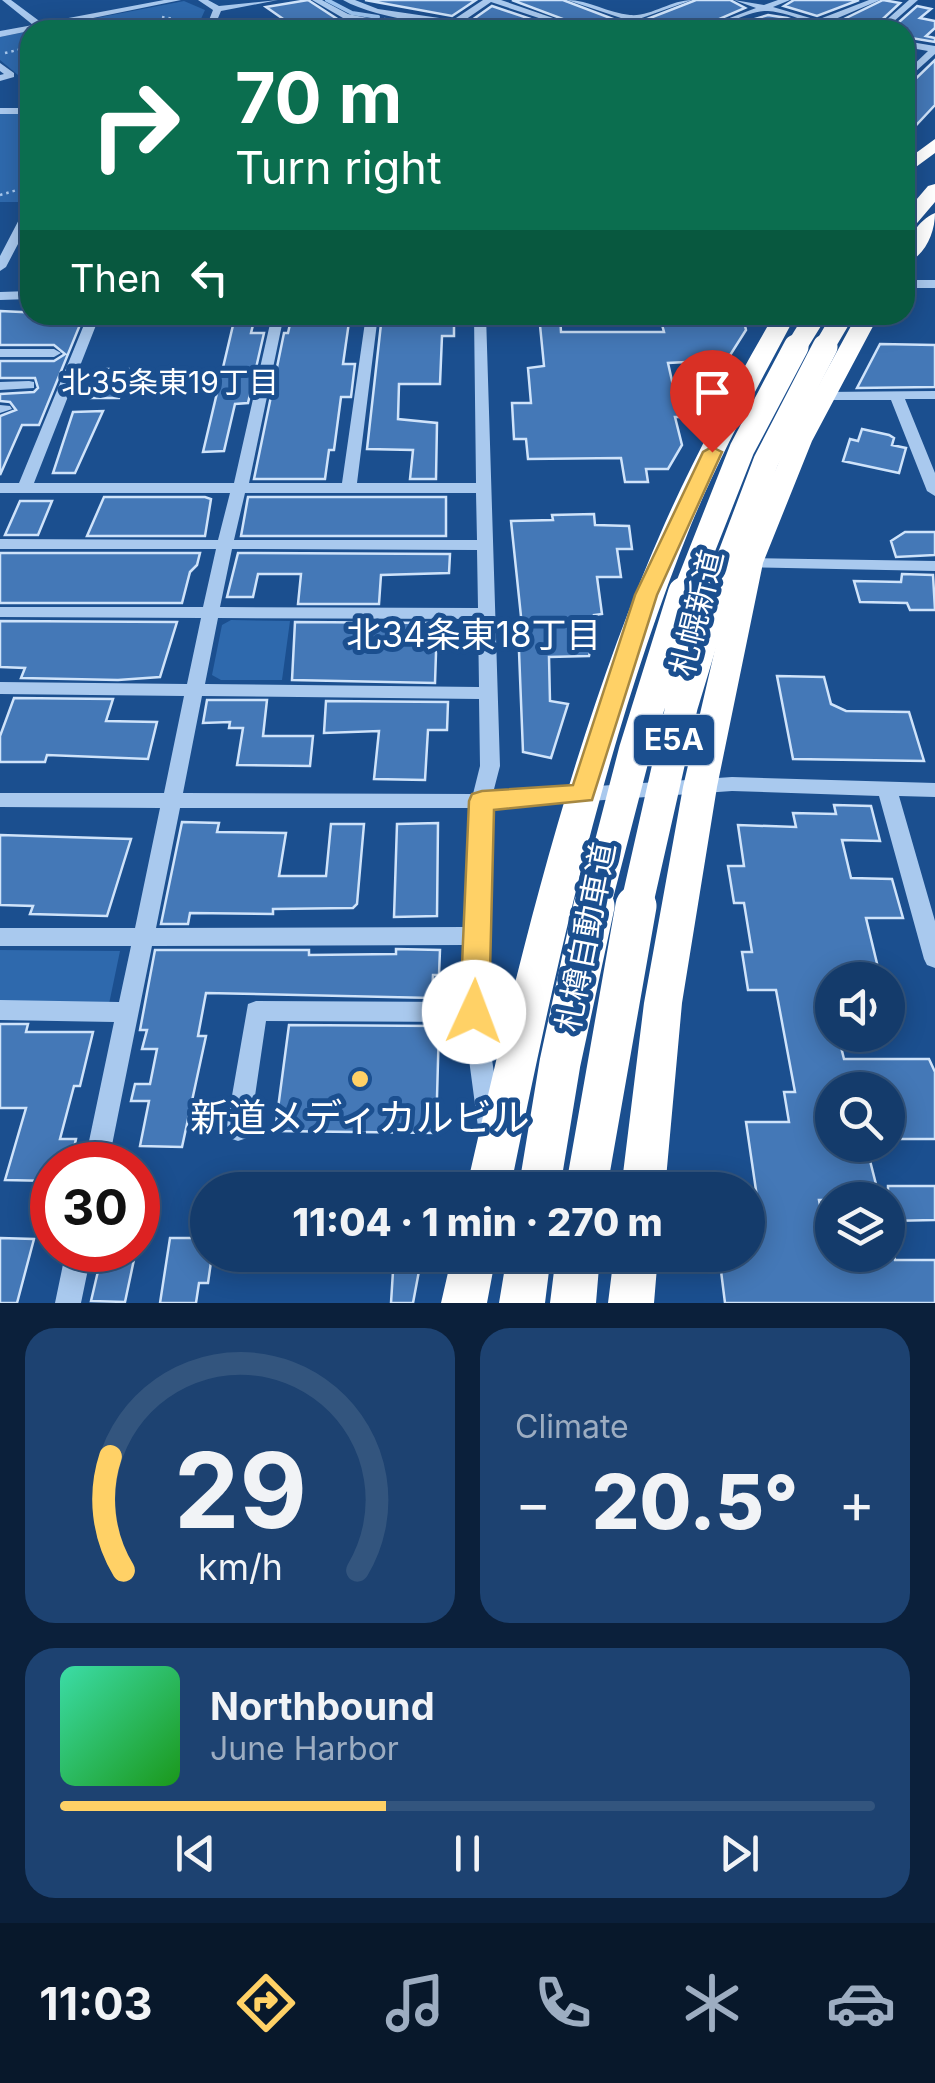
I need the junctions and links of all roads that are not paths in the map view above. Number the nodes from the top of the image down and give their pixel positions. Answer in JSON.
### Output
{"nodes":[{"id":1,"x":6,"y":0,"type":"edge"},
{"id":2,"x":104,"y":0,"type":"edge"},
{"id":3,"x":177,"y":0,"type":"edge"},
{"id":4,"x":202,"y":0,"type":"edge"},
{"id":5,"x":274,"y":0,"type":"edge"},
{"id":6,"x":316,"y":0,"type":"edge"},
{"id":7,"x":347,"y":0,"type":"edge"},
{"id":8,"x":490,"y":0,"type":"edge"},
{"id":9,"x":572,"y":0,"type":"edge"},
{"id":10,"x":655,"y":0,"type":"edge"},
{"id":11,"x":688,"y":0,"type":"edge"},
{"id":12,"x":738,"y":0,"type":"edge"},
{"id":13,"x":786,"y":0,"type":"edge"},
{"id":14,"x":877,"y":0,"type":"edge"},
{"id":15,"x":909,"y":4,"type":"edge"},
{"id":16,"x":673,"y":5,"type":"junction"},
{"id":17,"x":16,"y":7,"type":"junction"},
{"id":18,"x":406,"y":7,"type":"dead end"},
{"id":19,"x":765,"y":8,"type":"junction"},
{"id":20,"x":218,"y":9,"type":"junction"},
{"id":21,"x":0,"y":10,"type":"edge"},
{"id":22,"x":121,"y":11,"type":"junction"},
{"id":23,"x":396,"y":14,"type":"junction"},
{"id":24,"x":633,"y":18,"type":"junction"},
{"id":25,"x":32,"y":20,"type":"edge"},
{"id":26,"x":72,"y":20,"type":"edge"},
{"id":27,"x":213,"y":20,"type":"edge"},
{"id":28,"x":360,"y":20,"type":"edge"},
{"id":29,"x":389,"y":20,"type":"edge"},
{"id":30,"x":431,"y":20,"type":"edge"},
{"id":31,"x":460,"y":20,"type":"edge"},
{"id":32,"x":553,"y":20,"type":"edge"},
{"id":33,"x":628,"y":20,"type":"edge"},
{"id":34,"x":730,"y":20,"type":"edge"},
{"id":35,"x":807,"y":20,"type":"edge"},
{"id":36,"x":825,"y":20,"type":"edge"},
{"id":37,"x":935,"y":49,"type":"edge"},
{"id":38,"x":0,"y":66,"type":"edge"},
{"id":39,"x":915,"y":68,"type":"edge"},
{"id":40,"x":0,"y":78,"type":"edge"},
{"id":41,"x":935,"y":144,"type":"edge"},
{"id":42,"x":915,"y":161,"type":"edge"},
{"id":43,"x":935,"y":164,"type":"edge"},
{"id":44,"x":915,"y":185,"type":"edge"},
{"id":45,"x":935,"y":190,"type":"edge"},
{"id":46,"x":915,"y":213,"type":"edge"},
{"id":47,"x":935,"y":219,"type":"edge"},
{"id":48,"x":20,"y":229,"type":"edge"},
{"id":49,"x":915,"y":245,"type":"edge"},
{"id":50,"x":0,"y":266,"type":"edge"},
{"id":51,"x":90,"y":325,"type":"edge"},
{"id":52,"x":276,"y":325,"type":"edge"},
{"id":53,"x":371,"y":325,"type":"edge"},
{"id":54,"x":480,"y":325,"type":"edge"},
{"id":55,"x":779,"y":325,"type":"edge"},
{"id":56,"x":810,"y":325,"type":"edge"},
{"id":57,"x":838,"y":325,"type":"edge"},
{"id":58,"x":862,"y":325,"type":"edge"},
{"id":59,"x":0,"y":354,"type":"edge"},
{"id":60,"x":54,"y":354,"type":"dead end"},
{"id":61,"x":29,"y":385,"type":"dead end"},
{"id":62,"x":0,"y":386,"type":"edge"},
{"id":63,"x":896,"y":395,"type":"junction"},
{"id":64,"x":823,"y":396,"type":"junction"},
{"id":65,"x":935,"y":396,"type":"edge"},
{"id":66,"x":25,"y":488,"type":"junction"},
{"id":67,"x":241,"y":488,"type":"junction"},
{"id":68,"x":483,"y":488,"type":"junction"},
{"id":69,"x":349,"y":489,"type":"junction"},
{"id":70,"x":935,"y":491,"type":"edge"},
{"id":71,"x":2,"y":492,"type":"edge"},
{"id":72,"x":226,"y":543,"type":"junction"},
{"id":73,"x":0,"y":544,"type":"edge"},
{"id":74,"x":485,"y":544,"type":"junction"},
{"id":75,"x":750,"y":563,"type":"junction"},
{"id":76,"x":935,"y":566,"type":"edge"},
{"id":77,"x":0,"y":612,"type":"edge"},
{"id":78,"x":211,"y":612,"type":"junction"},
{"id":79,"x":486,"y":614,"type":"junction"},
{"id":80,"x":0,"y":688,"type":"edge"},
{"id":81,"x":196,"y":690,"type":"junction"},
{"id":82,"x":488,"y":694,"type":"junction"},
{"id":83,"x":700,"y":787,"type":"junction"},
{"id":84,"x":886,"y":789,"type":"junction"},
{"id":85,"x":935,"y":790,"type":"edge"},
{"id":86,"x":583,"y":794,"type":"junction"},
{"id":87,"x":0,"y":800,"type":"edge"},
{"id":88,"x":172,"y":800,"type":"junction"},
{"id":89,"x":482,"y":801,"type":"junction"},
{"id":90,"x":930,"y":925,"type":"edge"},
{"id":91,"x":476,"y":936,"type":"junction"},
{"id":92,"x":0,"y":937,"type":"edge"},
{"id":93,"x":144,"y":938,"type":"junction"},
{"id":94,"x":935,"y":960,"type":"edge"},
{"id":95,"x":0,"y":1010,"type":"edge"},
{"id":96,"x":128,"y":1012,"type":"junction"},
{"id":97,"x":474,"y":1012,"type":"junction"},
{"id":98,"x":238,"y":1130,"type":"dead end"},
{"id":99,"x":101,"y":1142,"type":"edge"},
{"id":100,"x":491,"y":1172,"type":"edge"},
{"id":101,"x":492,"y":1172,"type":"edge"},
{"id":102,"x":541,"y":1172,"type":"edge"},
{"id":103,"x":588,"y":1172,"type":"edge"},
{"id":104,"x":645,"y":1172,"type":"edge"},
{"id":105,"x":74,"y":1272,"type":"edge"},
{"id":106,"x":470,"y":1272,"type":"edge"},
{"id":107,"x":527,"y":1272,"type":"edge"},
{"id":108,"x":576,"y":1272,"type":"edge"},
{"id":109,"x":634,"y":1272,"type":"edge"},
{"id":110,"x":68,"y":1303,"type":"edge"},
{"id":111,"x":464,"y":1303,"type":"edge"},
{"id":112,"x":522,"y":1303,"type":"edge"},
{"id":113,"x":573,"y":1303,"type":"edge"},
{"id":114,"x":631,"y":1303,"type":"edge"}],
"edges":[{"from":1,"to":17,"type":"street"},
{"from":2,"to":22,"type":"street"},
{"from":3,"to":22,"type":"street"},
{"from":4,"to":20,"type":"street"},
{"from":5,"to":20,"type":"street"},
{"from":6,"to":28,"type":"street"},
{"from":7,"to":23,"type":"street"},
{"from":8,"to":31,"type":"street"},
{"from":8,"to":32,"type":"street"},
{"from":9,"to":24,"type":"street"},
{"from":10,"to":16,"type":"street"},
{"from":11,"to":16,"type":"street"},
{"from":12,"to":19,"type":"street"},
{"from":13,"to":19,"type":"street"},
{"from":14,"to":15,"type":"street"},
{"from":14,"to":36,"type":"street"},
{"from":16,"to":24,"type":"street"},
{"from":17,"to":21,"type":"street"},
{"from":17,"to":25,"type":"street"},
{"from":18,"to":23,"type":"street"},
{"from":19,"to":34,"type":"street"},
{"from":19,"to":35,"type":"street"},
{"from":20,"to":27,"type":"street"},
{"from":22,"to":26,"type":"street"},
{"from":23,"to":29,"type":"street"},
{"from":23,"to":30,"type":"street"},
{"from":24,"to":33,"type":"street"},
{"from":37,"to":39,"type":"street"},
{"from":38,"to":40,"type":"street"},
{"from":41,"to":42,"type":"highway"},
{"from":43,"to":44,"type":"highway"},
{"from":45,"to":46,"type":"highway"},
{"from":47,"to":49,"type":"highway"},
{"from":48,"to":50,"type":"street"},
{"from":51,"to":66,"type":"street"},
{"from":52,"to":67,"type":"street"},
{"from":53,"to":69,"type":"street"},
{"from":54,"to":68,"type":"street"},
{"from":55,"to":86,"type":"highway","name":"札幌新道"},
{"from":56,"to":102,"type":"highway","name":"札樽自動車道","number":"E5A","bridge":true},
{"from":57,"to":103,"type":"highway","name":"札樽自動車道","number":"E5A","bridge":true},
{"from":58,"to":64,"type":"highway","name":"札幌新道"},
{"from":59,"to":60,"type":"street"},
{"from":61,"to":62,"type":"street"},
{"from":63,"to":64,"type":"street"},
{"from":63,"to":65,"type":"street"},
{"from":63,"to":70,"type":"street"},
{"from":64,"to":75,"type":"highway","name":"札幌新道"},
{"from":66,"to":67,"type":"street"},
{"from":66,"to":71,"type":"street"},
{"from":67,"to":69,"type":"street"},
{"from":67,"to":72,"type":"street"},
{"from":68,"to":69,"type":"street"},
{"from":68,"to":74,"type":"street"},
{"from":72,"to":73,"type":"street"},
{"from":72,"to":74,"type":"street"},
{"from":72,"to":78,"type":"street"},
{"from":74,"to":79,"type":"street"},
{"from":75,"to":76,"type":"street"},
{"from":75,"to":83,"type":"highway","name":"札幌新道"},
{"from":77,"to":78,"type":"street"},
{"from":78,"to":79,"type":"street"},
{"from":78,"to":81,"type":"street"},
{"from":79,"to":82,"type":"street"},
{"from":80,"to":81,"type":"street"},
{"from":81,"to":82,"type":"street"},
{"from":81,"to":88,"type":"street"},
{"from":82,"to":89,"type":"street"},
{"from":83,"to":84,"type":"street"},
{"from":83,"to":86,"type":"street"},
{"from":83,"to":104,"type":"highway","name":"札幌新道"},
{"from":84,"to":85,"type":"street"},
{"from":84,"to":90,"type":"street"},
{"from":86,"to":89,"type":"street"},
{"from":86,"to":101,"type":"highway","name":"札幌新道"},
{"from":87,"to":88,"type":"street"},
{"from":88,"to":89,"type":"street"},
{"from":88,"to":93,"type":"street"},
{"from":89,"to":91,"type":"street"},
{"from":90,"to":94,"type":"street"},
{"from":91,"to":93,"type":"street"},
{"from":91,"to":97,"type":"street"},
{"from":92,"to":93,"type":"street"},
{"from":93,"to":96,"type":"street"},
{"from":95,"to":96,"type":"street"},
{"from":96,"to":99,"type":"street"},
{"from":97,"to":98,"type":"street"},
{"from":97,"to":100,"type":"street"},
{"from":105,"to":110,"type":"street"},
{"from":106,"to":111,"type":"highway"},
{"from":107,"to":112,"type":"highway"},
{"from":108,"to":113,"type":"highway"},
{"from":109,"to":114,"type":"highway"}]}
